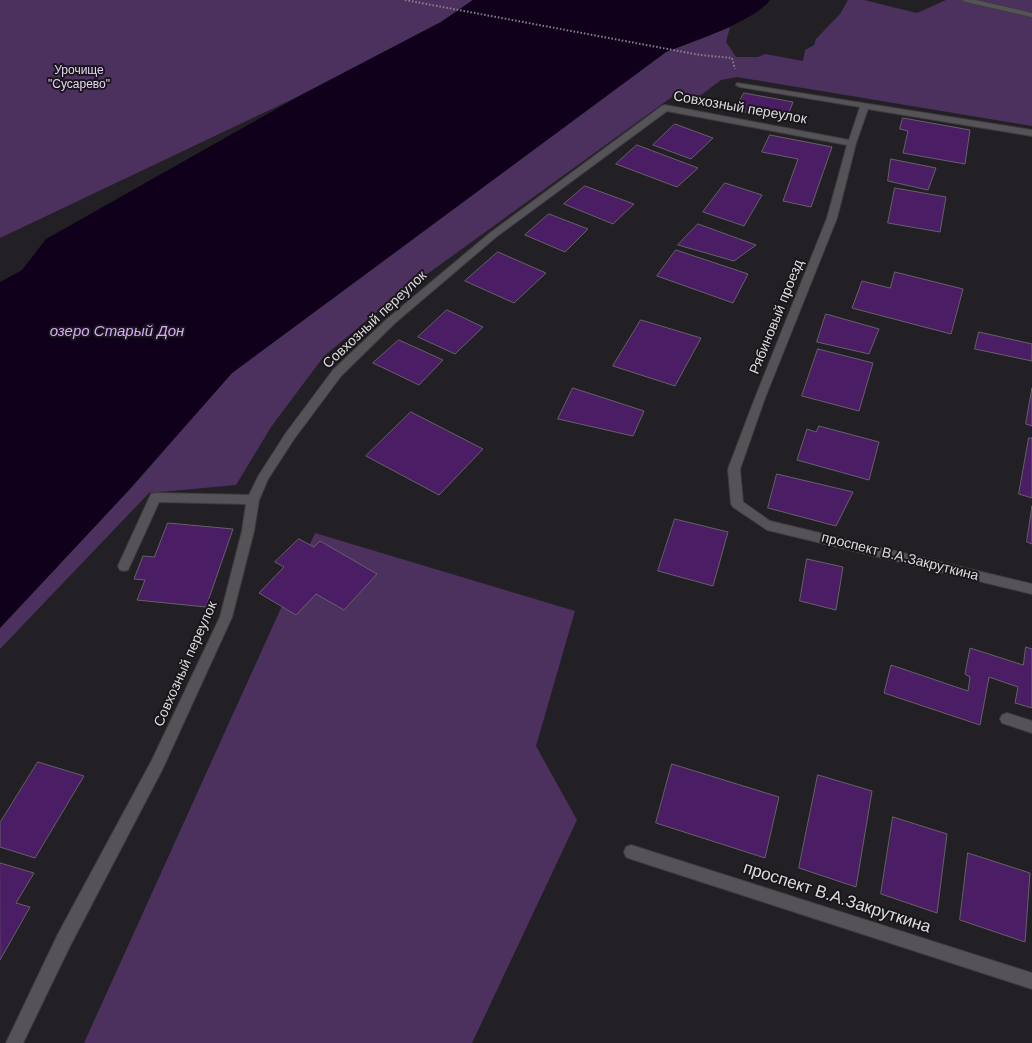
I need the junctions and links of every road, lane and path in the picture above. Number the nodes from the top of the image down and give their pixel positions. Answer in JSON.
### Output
{"nodes":[{"id":1,"x":405,"y":0,"type":"edge"},
{"id":2,"x":966,"y":0,"type":"edge"},
{"id":3,"x":1032,"y":15,"type":"edge"},
{"id":4,"x":740,"y":85,"type":"joint"},
{"id":5,"x":865,"y":106,"type":"junction"},
{"id":6,"x":1032,"y":132,"type":"edge"},
{"id":7,"x":852,"y":143,"type":"junction"},
{"id":8,"x":253,"y":500,"type":"junction"},
{"id":9,"x":767,"y":525,"type":"joint"},
{"id":10,"x":124,"y":566,"type":"dead end"},
{"id":11,"x":1032,"y":589,"type":"edge"},
{"id":12,"x":1007,"y":719,"type":"dead end"},
{"id":13,"x":1032,"y":727,"type":"edge"},
{"id":14,"x":631,"y":852,"type":"dead end"},
{"id":15,"x":1032,"y":981,"type":"edge"},
{"id":16,"x":14,"y":1043,"type":"edge"}],
"edges":[{"from":1,"to":4,"type":"path"},
{"from":2,"to":3,"type":"street"},
{"from":4,"to":5,"type":"street"},
{"from":5,"to":6,"type":"street"},
{"from":5,"to":7,"type":"street","name":"Рябиновый проезд"},
{"from":7,"to":8,"type":"street","name":"Совхозный переулок"},
{"from":7,"to":9,"type":"street","name":"Рябиновый проезд"},
{"from":8,"to":10,"type":"street"},
{"from":8,"to":16,"type":"street","name":"Совхозный переулок"},
{"from":9,"to":11,"type":"street","name":"проспект В.А.Закруткина"},
{"from":12,"to":13,"type":"street"},
{"from":14,"to":15,"type":"street","name":"проспект В.А.Закруткина"}]}
